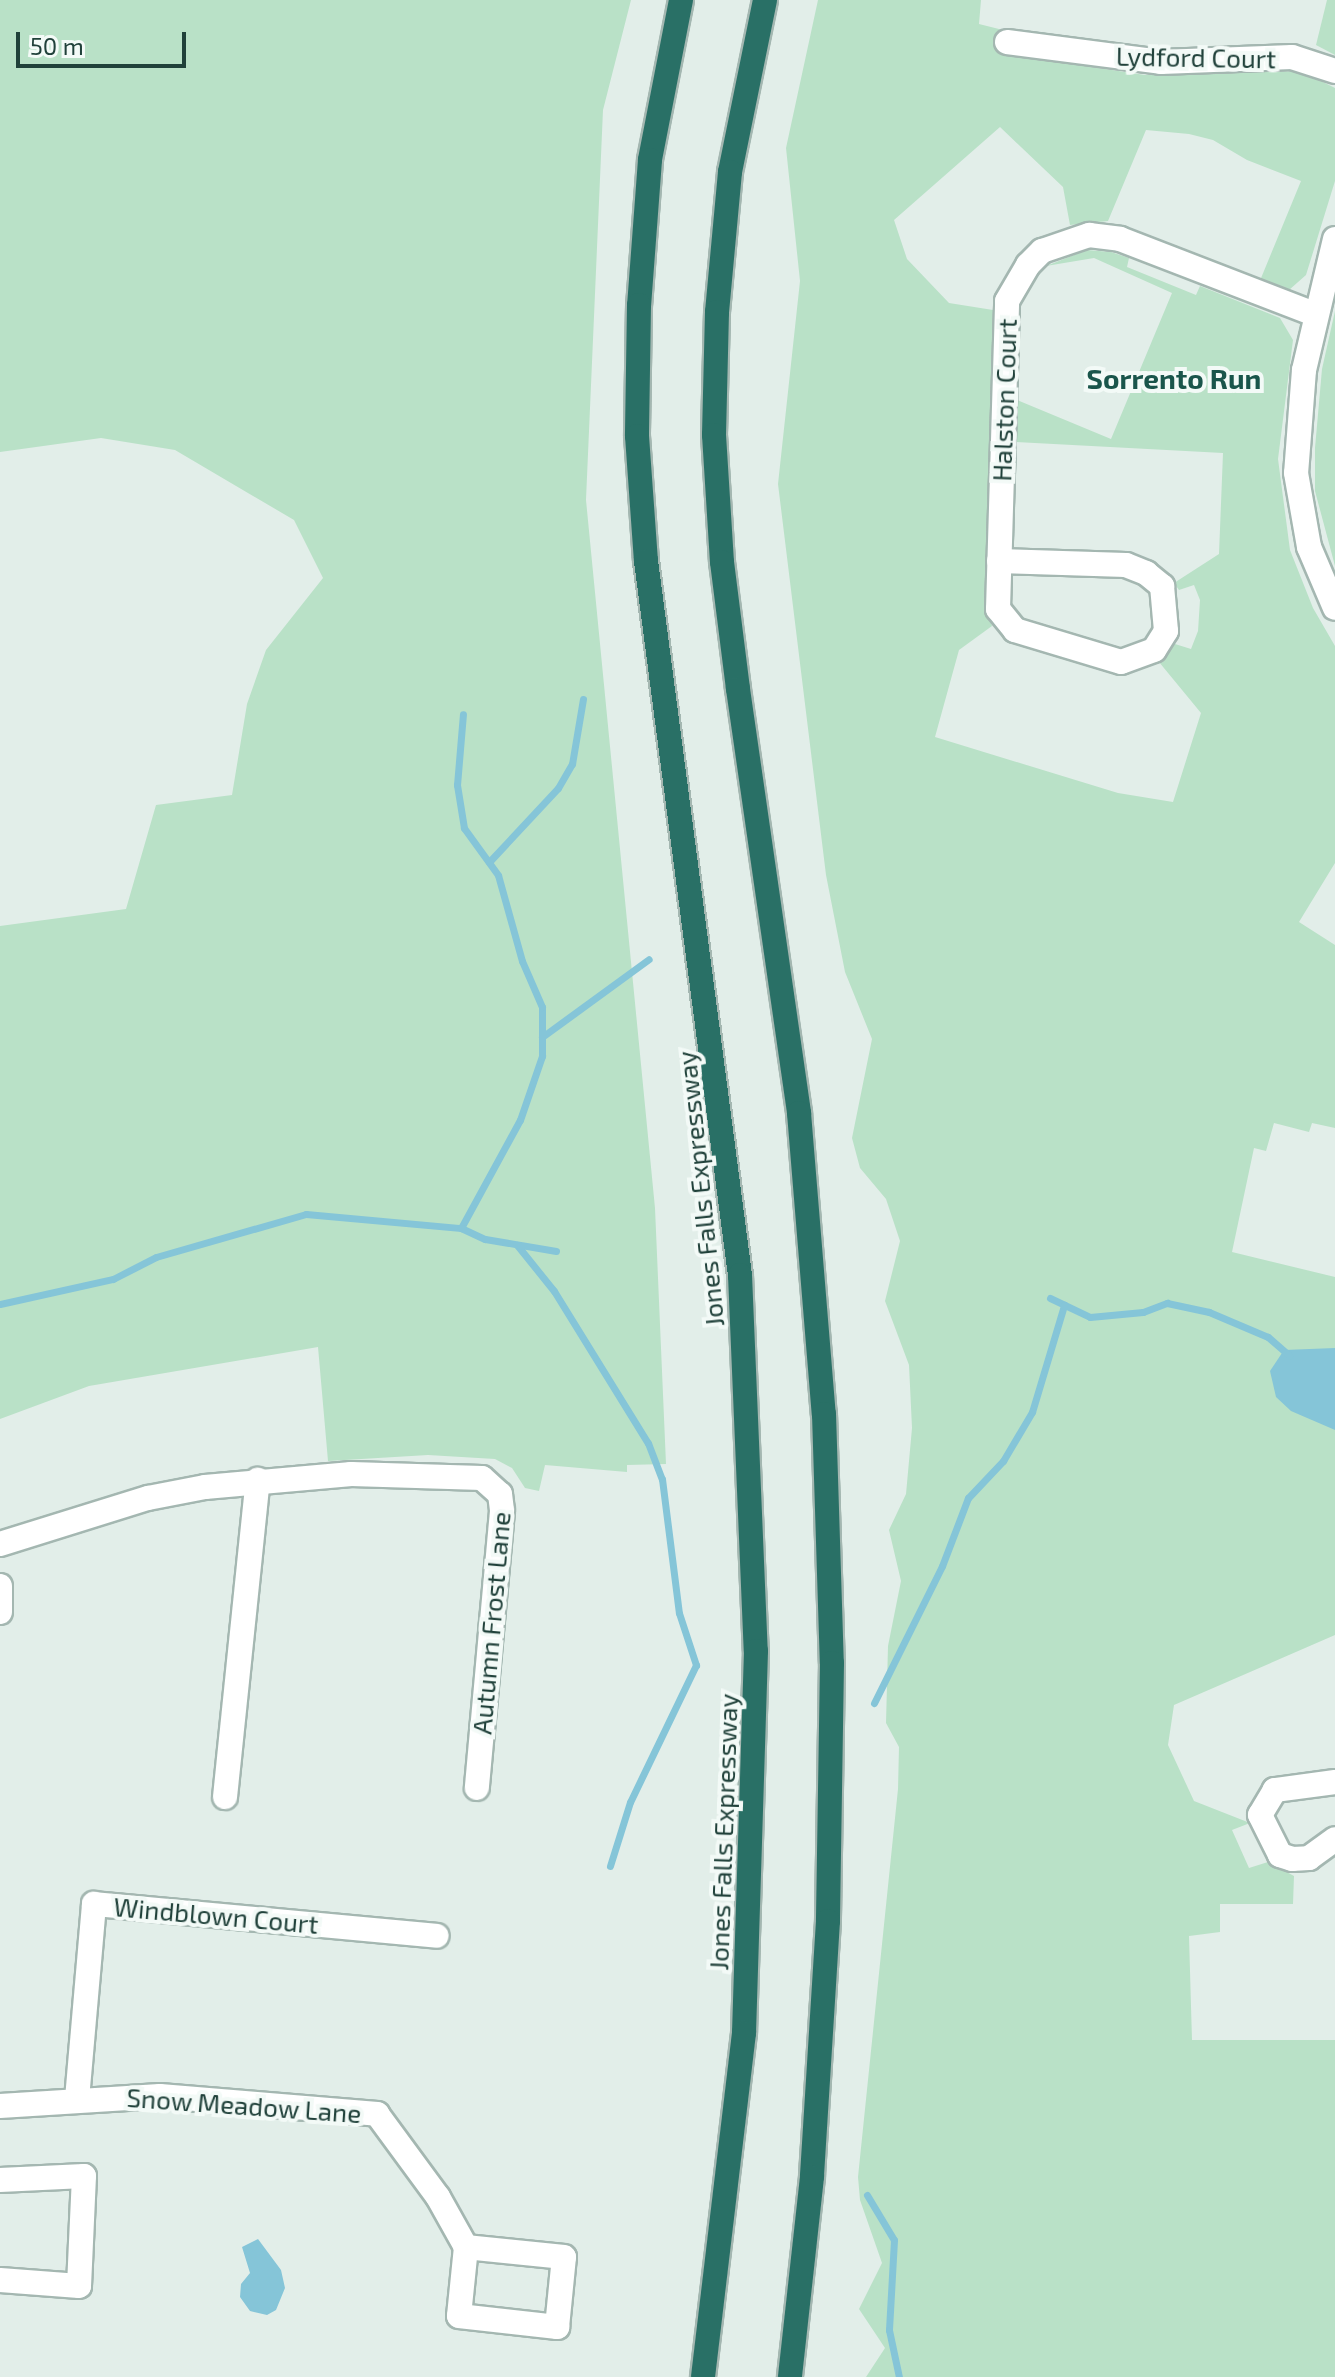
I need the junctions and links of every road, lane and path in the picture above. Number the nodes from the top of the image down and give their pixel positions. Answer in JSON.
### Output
{"nodes":[{"id":1,"x":681,"y":0,"type":"edge"},
{"id":2,"x":765,"y":0,"type":"edge"},
{"id":3,"x":1007,"y":42,"type":"dead end"},
{"id":4,"x":1335,"y":71,"type":"edge"},
{"id":5,"x":1335,"y":239,"type":"edge"},
{"id":6,"x":1314,"y":314,"type":"junction"},
{"id":7,"x":999,"y":561,"type":"junction"},
{"id":8,"x":1335,"y":608,"type":"edge"},
{"id":9,"x":258,"y":1480,"type":"junction"},
{"id":10,"x":0,"y":1544,"type":"edge"},
{"id":11,"x":0,"y":1586,"type":"edge"},
{"id":12,"x":0,"y":1612,"type":"edge"},
{"id":13,"x":1335,"y":1782,"type":"edge"},
{"id":14,"x":477,"y":1788,"type":"dead end"},
{"id":15,"x":225,"y":1797,"type":"dead end"},
{"id":16,"x":1335,"y":1839,"type":"edge"},
{"id":17,"x":437,"y":1936,"type":"dead end"},
{"id":18,"x":77,"y":2099,"type":"junction"},
{"id":19,"x":0,"y":2106,"type":"edge"},
{"id":20,"x":0,"y":2180,"type":"edge"},
{"id":21,"x":466,"y":2247,"type":"junction"},
{"id":22,"x":0,"y":2280,"type":"edge"},
{"id":23,"x":703,"y":2377,"type":"edge"},
{"id":24,"x":790,"y":2377,"type":"edge"}],
"edges":[{"from":1,"to":23,"type":"highway","name":"Jones Falls Expressway"},
{"from":2,"to":24,"type":"highway"},
{"from":3,"to":4,"type":"street","name":"Lydford Court"},
{"from":5,"to":6,"type":"street"},
{"from":6,"to":7,"type":"street","name":"Halston Court"},
{"from":6,"to":8,"type":"street"},
{"from":7,"to":7,"type":"street","name":"Halston Court"},
{"from":9,"to":10,"type":"street","name":"Autumn Frost Lane"},
{"from":9,"to":14,"type":"street","name":"Autumn Frost Lane"},
{"from":9,"to":15,"type":"street"},
{"from":11,"to":12,"type":"street"},
{"from":13,"to":16,"type":"street"},
{"from":17,"to":18,"type":"street","name":"Windblown Court"},
{"from":18,"to":19,"type":"street","name":"Snow Meadow Lane"},
{"from":18,"to":21,"type":"street","name":"Snow Meadow Lane"},
{"from":20,"to":22,"type":"street"},
{"from":21,"to":21,"type":"street"}]}
